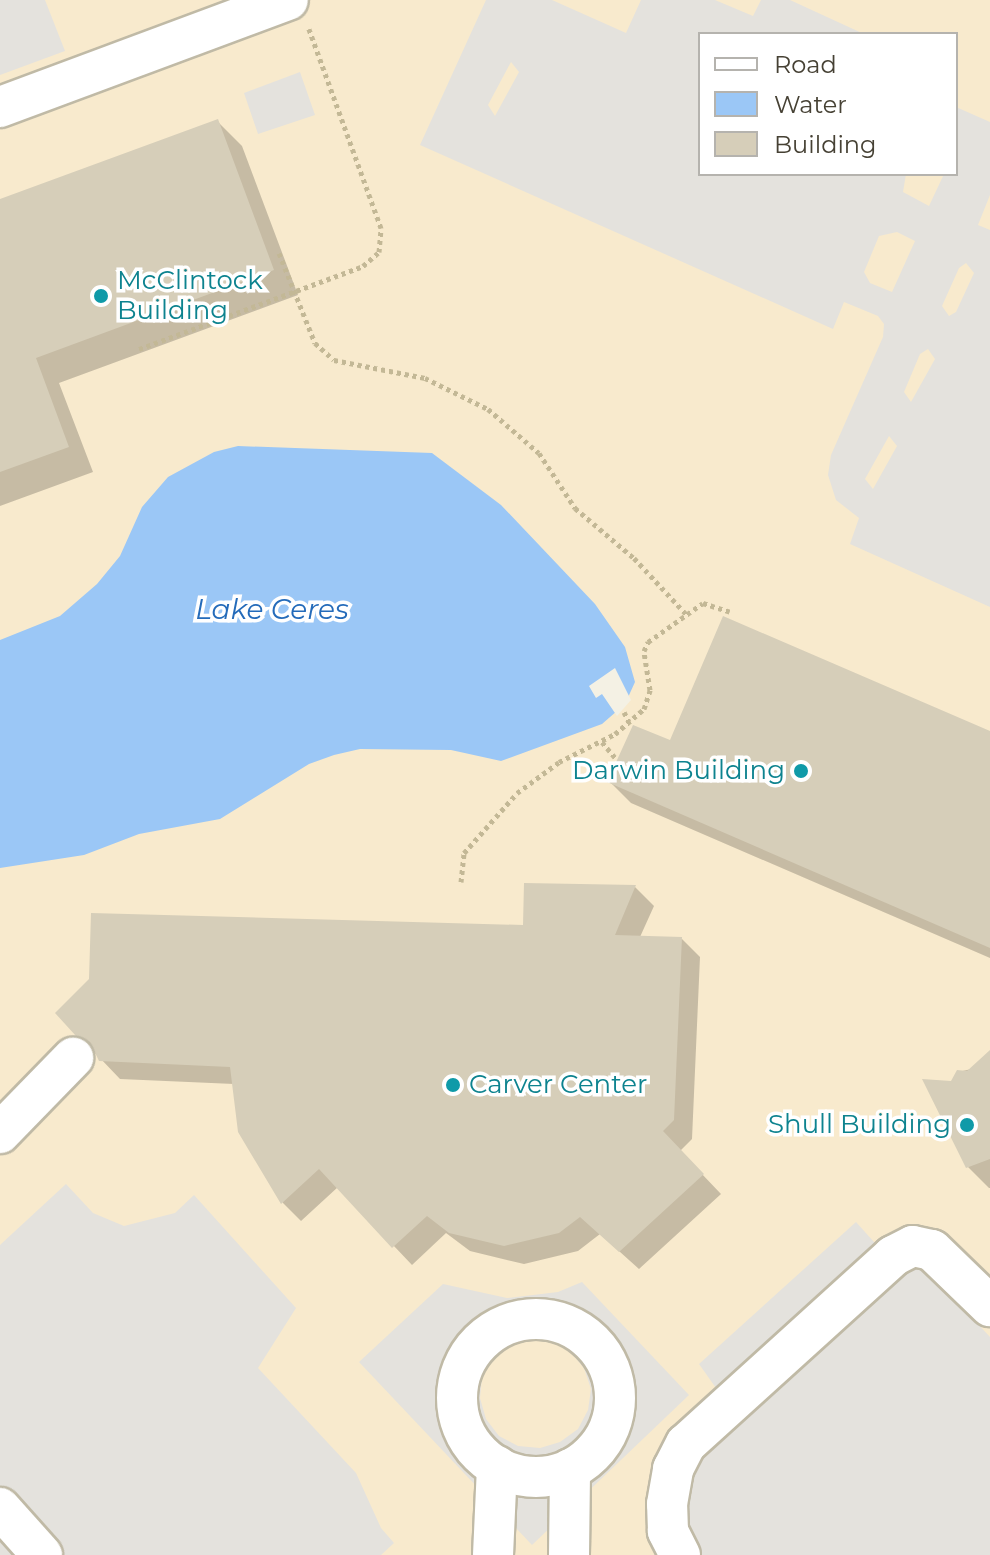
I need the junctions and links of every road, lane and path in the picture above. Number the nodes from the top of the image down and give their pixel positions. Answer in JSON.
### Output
{"nodes":[{"id":1,"x":296,"y":7,"type":"edge"},
{"id":2,"x":0,"y":107,"type":"edge"},
{"id":3,"x":279,"y":253,"type":"dead end"},
{"id":4,"x":292,"y":290,"type":"junction"},
{"id":5,"x":139,"y":349,"type":"dead end"},
{"id":6,"x":730,"y":612,"type":"dead end"},
{"id":7,"x":687,"y":615,"type":"junction"},
{"id":8,"x":624,"y":712,"type":"dead end"},
{"id":9,"x":629,"y":722,"type":"junction"},
{"id":10,"x":602,"y":742,"type":"junction"},
{"id":11,"x":617,"y":760,"type":"dead end"},
{"id":12,"x":461,"y":882,"type":"dead end"},
{"id":13,"x":73,"y":1058,"type":"dead end"},
{"id":14,"x":0,"y":1133,"type":"edge"},
{"id":15,"x":990,"y":1306,"type":"edge"},
{"id":16,"x":497,"y":1466,"type":"junction"},
{"id":17,"x":570,"y":1469,"type":"junction"},
{"id":18,"x":0,"y":1508,"type":"edge"},
{"id":19,"x":42,"y":1555,"type":"edge"},
{"id":20,"x":493,"y":1555,"type":"edge"},
{"id":21,"x":569,"y":1555,"type":"edge"},
{"id":22,"x":680,"y":1555,"type":"edge"}],
"edges":[{"from":1,"to":2,"type":"lane"},
{"from":1,"to":4,"type":"path"},
{"from":3,"to":4,"type":"path"},
{"from":4,"to":5,"type":"path"},
{"from":4,"to":7,"type":"path"},
{"from":6,"to":7,"type":"path"},
{"from":7,"to":9,"type":"path"},
{"from":8,"to":9,"type":"path"},
{"from":9,"to":10,"type":"path"},
{"from":10,"to":11,"type":"path"},
{"from":10,"to":12,"type":"path"},
{"from":13,"to":14,"type":"lane"},
{"from":15,"to":22,"type":"lane"},
{"from":16,"to":17,"type":"lane"},
{"from":16,"to":17,"type":"lane"},
{"from":16,"to":20,"type":"lane"},
{"from":17,"to":21,"type":"lane"},
{"from":18,"to":19,"type":"lane"}]}
